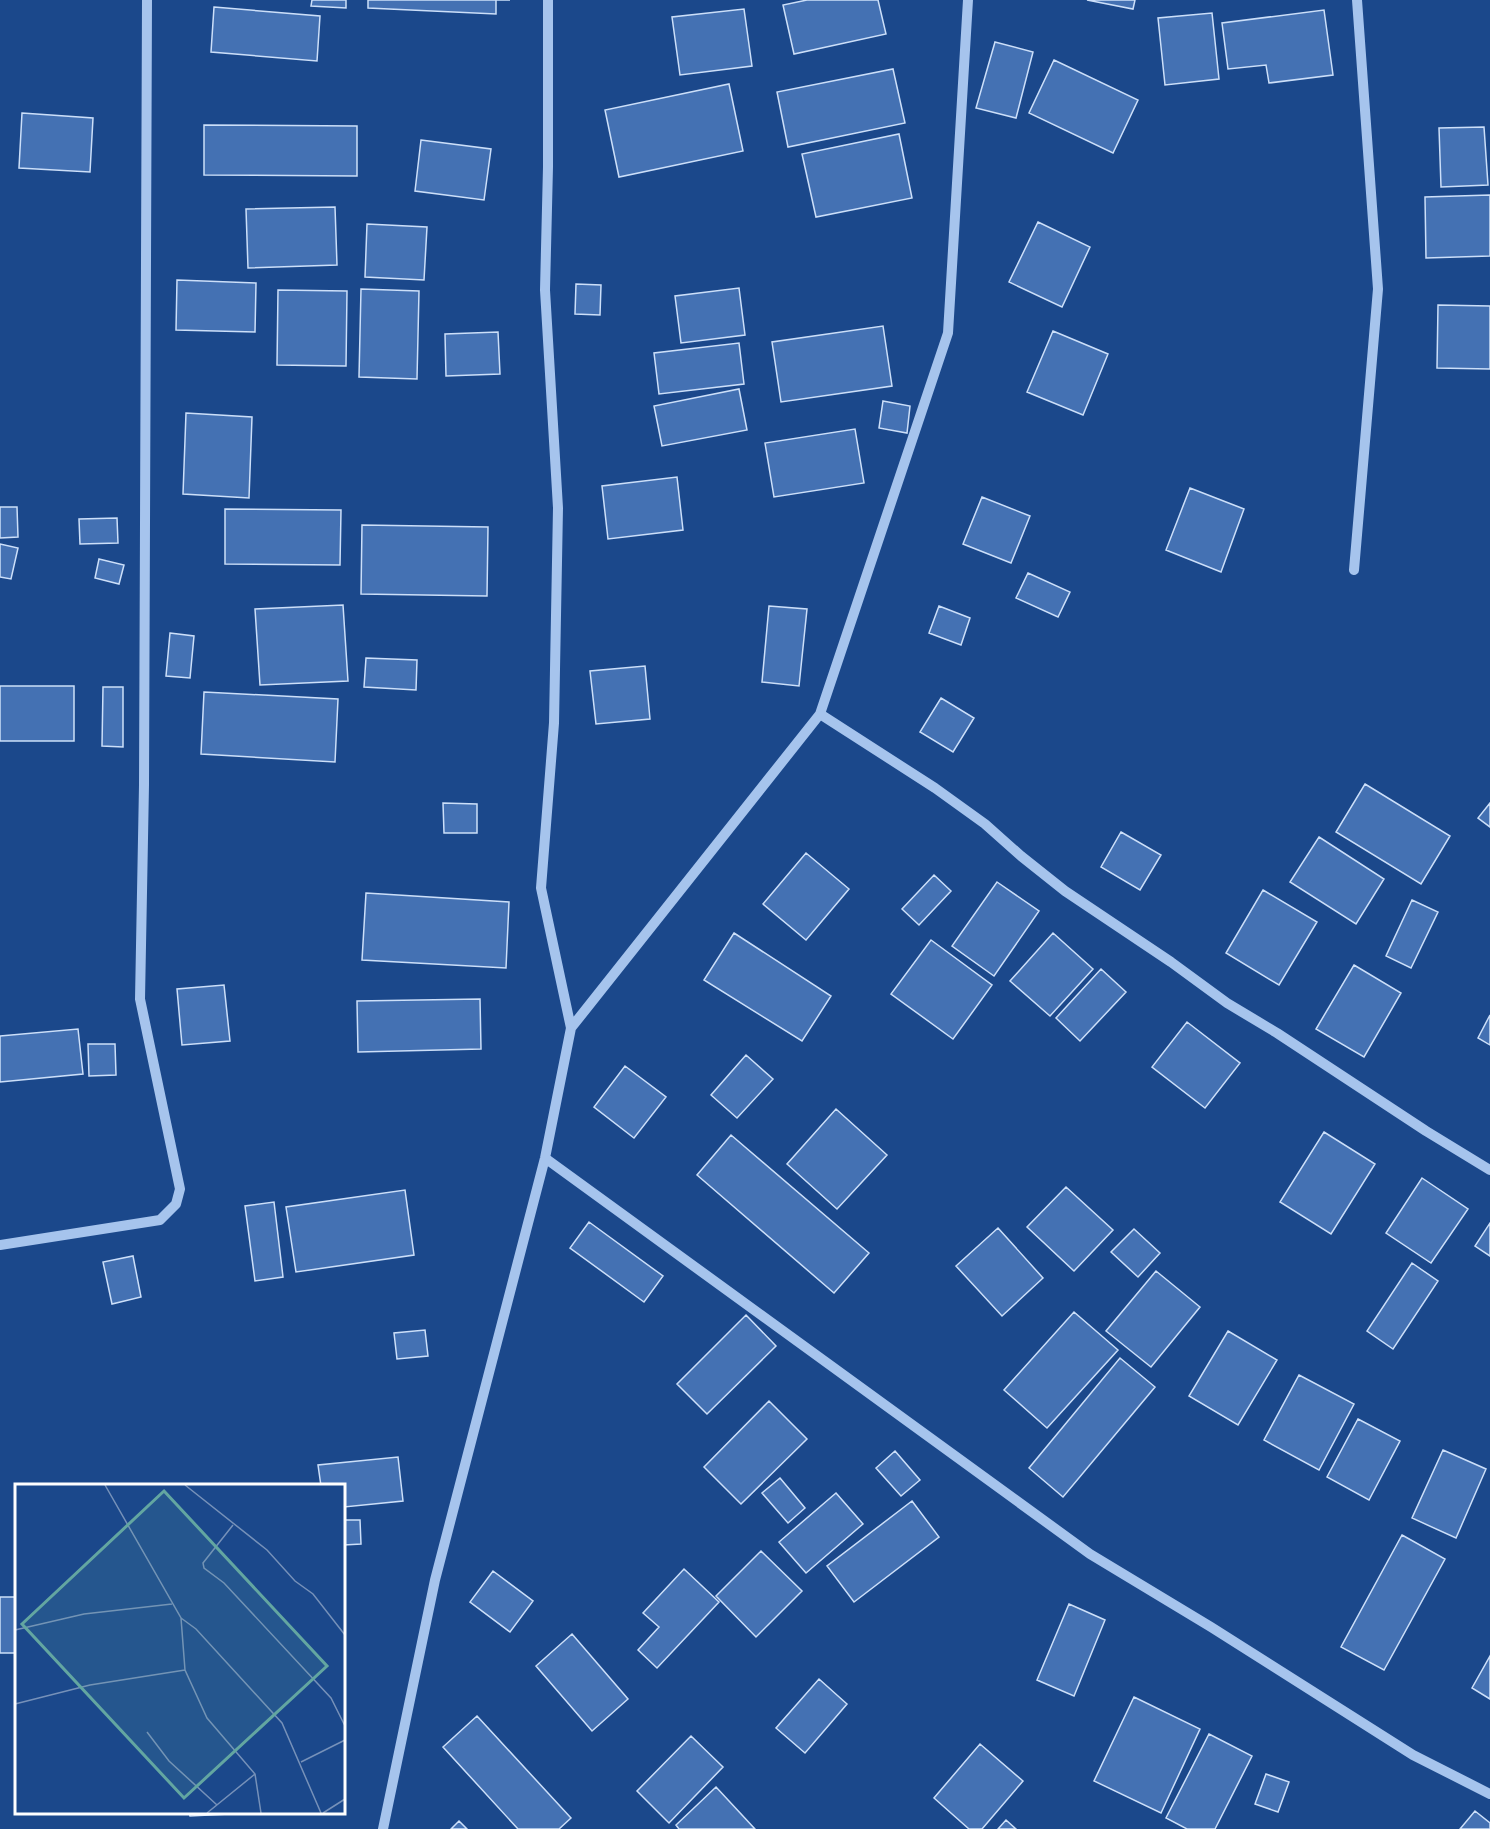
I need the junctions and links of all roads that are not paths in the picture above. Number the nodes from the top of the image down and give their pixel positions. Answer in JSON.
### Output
{"nodes":[{"id":1,"x":147,"y":0,"type":"edge"},
{"id":2,"x":548,"y":0,"type":"edge"},
{"id":3,"x":968,"y":0,"type":"edge"},
{"id":4,"x":1358,"y":0,"type":"edge"},
{"id":5,"x":1354,"y":570,"type":"dead end"},
{"id":6,"x":820,"y":714,"type":"junction"},
{"id":7,"x":571,"y":1028,"type":"junction"},
{"id":8,"x":545,"y":1158,"type":"junction"},
{"id":9,"x":1490,"y":1170,"type":"edge"},
{"id":10,"x":0,"y":1245,"type":"edge"},
{"id":11,"x":1490,"y":1794,"type":"edge"},
{"id":12,"x":384,"y":1829,"type":"edge"}],
"edges":[{"from":1,"to":10,"type":"street"},
{"from":2,"to":7,"type":"street"},
{"from":3,"to":6,"type":"street"},
{"from":4,"to":5,"type":"street"},
{"from":6,"to":7,"type":"street"},
{"from":6,"to":9,"type":"street"},
{"from":7,"to":8,"type":"street"},
{"from":8,"to":11,"type":"street"},
{"from":8,"to":12,"type":"street"}]}
